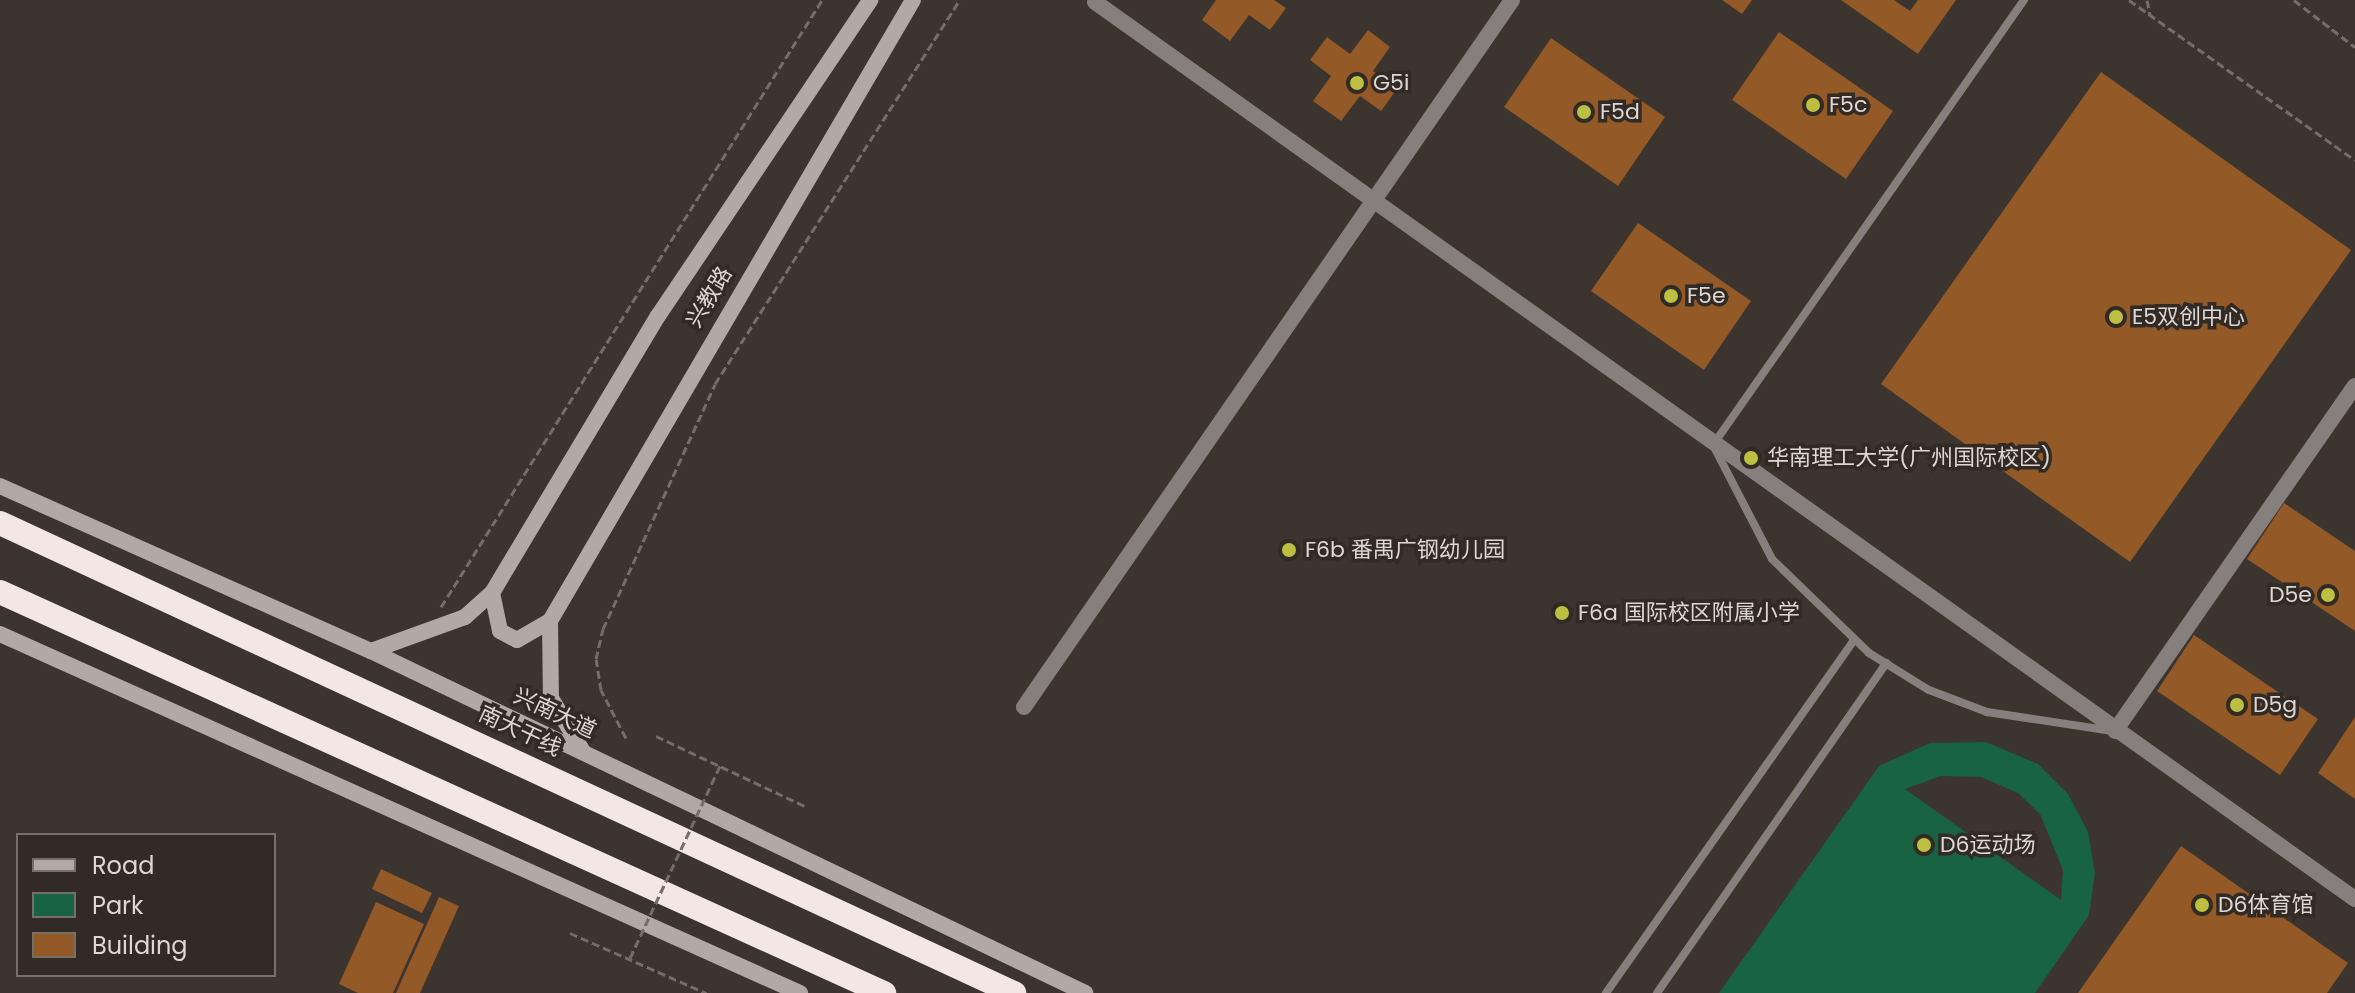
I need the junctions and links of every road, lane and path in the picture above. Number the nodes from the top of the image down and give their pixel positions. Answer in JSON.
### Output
{"nodes":[{"id":1,"x":822,"y":0,"type":"edge"},
{"id":2,"x":870,"y":0,"type":"edge"},
{"id":3,"x":913,"y":0,"type":"edge"},
{"id":4,"x":960,"y":0,"type":"edge"},
{"id":5,"x":1512,"y":0,"type":"edge"},
{"id":6,"x":2024,"y":0,"type":"edge"},
{"id":7,"x":2129,"y":0,"type":"edge"},
{"id":8,"x":2147,"y":0,"type":"edge"},
{"id":9,"x":2294,"y":0,"type":"edge"},
{"id":10,"x":1095,"y":2,"type":"dead end"},
{"id":11,"x":2150,"y":14,"type":"junction"},
{"id":12,"x":2355,"y":47,"type":"edge"},
{"id":13,"x":2353,"y":157,"type":"edge"},
{"id":14,"x":1374,"y":199,"type":"junction"},
{"id":15,"x":2355,"y":386,"type":"edge"},
{"id":16,"x":1713,"y":445,"type":"junction"},
{"id":17,"x":0,"y":486,"type":"edge"},
{"id":18,"x":0,"y":523,"type":"edge"},
{"id":19,"x":0,"y":592,"type":"edge"},
{"id":20,"x":492,"y":593,"type":"junction"},
{"id":21,"x":550,"y":621,"type":"junction"},
{"id":22,"x":0,"y":634,"type":"edge"},
{"id":23,"x":425,"y":634,"type":"junction"},
{"id":24,"x":1854,"y":640,"type":"junction"},
{"id":25,"x":371,"y":651,"type":"junction"},
{"id":26,"x":1886,"y":663,"type":"junction"},
{"id":27,"x":1024,"y":707,"type":"dead end"},
{"id":28,"x":2115,"y":731,"type":"junction"},
{"id":29,"x":656,"y":736,"type":"dead end"},
{"id":30,"x":626,"y":738,"type":"dead end"},
{"id":31,"x":583,"y":751,"type":"junction"},
{"id":32,"x":721,"y":764,"type":"junction"},
{"id":33,"x":807,"y":807,"type":"dead end"},
{"id":34,"x":2355,"y":899,"type":"edge"},
{"id":35,"x":570,"y":933,"type":"dead end"},
{"id":36,"x":630,"y":958,"type":"junction"},
{"id":37,"x":706,"y":993,"type":"edge"},
{"id":38,"x":800,"y":993,"type":"edge"},
{"id":39,"x":884,"y":993,"type":"edge"},
{"id":40,"x":1014,"y":993,"type":"edge"},
{"id":41,"x":1085,"y":993,"type":"edge"},
{"id":42,"x":1606,"y":993,"type":"edge"},
{"id":43,"x":1657,"y":993,"type":"edge"}],
"edges":[{"from":1,"to":23,"type":"path"},
{"from":2,"to":20,"type":"main road","name":"兴教路"},
{"from":3,"to":21,"type":"main road","name":"兴教路"},
{"from":4,"to":30,"type":"path"},
{"from":5,"to":14,"type":"street"},
{"from":6,"to":16,"type":"lane"},
{"from":7,"to":11,"type":"path"},
{"from":8,"to":11,"type":"path"},
{"from":9,"to":12,"type":"path"},
{"from":10,"to":14,"type":"street"},
{"from":11,"to":13,"type":"path"},
{"from":14,"to":16,"type":"street"},
{"from":14,"to":27,"type":"street"},
{"from":15,"to":28,"type":"street"},
{"from":16,"to":24,"type":"lane"},
{"from":16,"to":28,"type":"street"},
{"from":17,"to":25,"type":"main road","name":"兴南大道"},
{"from":18,"to":40,"type":"highway","name":"南大干线"},
{"from":19,"to":39,"type":"highway"},
{"from":20,"to":21,"type":"main road"},
{"from":20,"to":23,"type":"main road","name":"兴教路"},
{"from":21,"to":31,"type":"main road"},
{"from":22,"to":38,"type":"main road"},
{"from":23,"to":25,"type":"main road","name":"兴教路"},
{"from":24,"to":26,"type":"lane"},
{"from":24,"to":42,"type":"lane"},
{"from":25,"to":31,"type":"main road","name":"兴南大道"},
{"from":26,"to":28,"type":"lane"},
{"from":26,"to":43,"type":"lane"},
{"from":28,"to":34,"type":"street"},
{"from":29,"to":32,"type":"path"},
{"from":31,"to":41,"type":"main road","name":"兴南大道"},
{"from":32,"to":33,"type":"path"},
{"from":32,"to":36,"type":"path","bridge":true},
{"from":35,"to":36,"type":"path"},
{"from":36,"to":37,"type":"path"}]}
